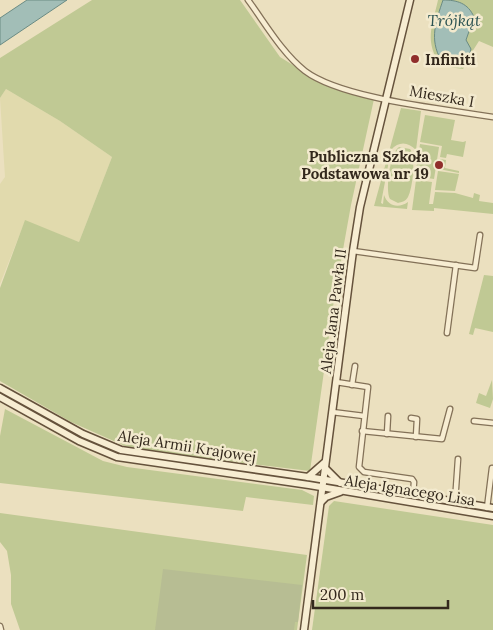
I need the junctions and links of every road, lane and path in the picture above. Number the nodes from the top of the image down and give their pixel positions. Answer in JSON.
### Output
{"nodes":[{"id":1,"x":248,"y":0,"type":"edge"},
{"id":2,"x":410,"y":0,"type":"edge"},
{"id":3,"x":386,"y":99,"type":"junction"},
{"id":4,"x":493,"y":117,"type":"edge"},
{"id":5,"x":480,"y":235,"type":"dead end"},
{"id":6,"x":353,"y":251,"type":"junction"},
{"id":7,"x":456,"y":265,"type":"junction"},
{"id":8,"x":447,"y":333,"type":"dead end"},
{"id":9,"x":355,"y":366,"type":"dead end"},
{"id":10,"x":336,"y":382,"type":"junction"},
{"id":11,"x":352,"y":385,"type":"junction"},
{"id":12,"x":0,"y":388,"type":"edge"},
{"id":13,"x":0,"y":397,"type":"edge"},
{"id":14,"x":450,"y":409,"type":"dead end"},
{"id":15,"x":332,"y":412,"type":"junction"},
{"id":16,"x":364,"y":416,"type":"junction"},
{"id":17,"x":388,"y":416,"type":"dead end"},
{"id":18,"x":411,"y":418,"type":"dead end"},
{"id":19,"x":474,"y":421,"type":"dead end"},
{"id":20,"x":493,"y":423,"type":"edge"},
{"id":21,"x":362,"y":431,"type":"junction"},
{"id":22,"x":387,"y":434,"type":"junction"},
{"id":23,"x":416,"y":437,"type":"junction"},
{"id":24,"x":458,"y":459,"type":"dead end"},
{"id":25,"x":325,"y":465,"type":"junction"},
{"id":26,"x":492,"y":468,"type":"edge"},
{"id":27,"x":308,"y":477,"type":"junction"},
{"id":28,"x":323,"y":480,"type":"junction"},
{"id":29,"x":341,"y":484,"type":"junction"},
{"id":30,"x":309,"y":486,"type":"junction"},
{"id":31,"x":322,"y":488,"type":"junction"},
{"id":32,"x":341,"y":491,"type":"junction"},
{"id":33,"x":413,"y":495,"type":"junction"},
{"id":34,"x":320,"y":502,"type":"junction"},
{"id":35,"x":455,"y":502,"type":"junction"},
{"id":36,"x":490,"y":508,"type":"edge"},
{"id":37,"x":493,"y":516,"type":"edge"},
{"id":38,"x":0,"y":626,"type":"edge"},
{"id":39,"x":1,"y":630,"type":"edge"},
{"id":40,"x":304,"y":630,"type":"edge"}],
"edges":[{"from":1,"to":3,"type":"street","name":"Mieszka I"},
{"from":2,"to":3,"type":"main road","name":"Aleja Jana Pawła II"},
{"from":3,"to":4,"type":"street","name":"Mieszka I"},
{"from":3,"to":6,"type":"main road","name":"Aleja Jana Pawła II"},
{"from":5,"to":7,"type":"street"},
{"from":6,"to":7,"type":"street"},
{"from":6,"to":10,"type":"main road","name":"Aleja Jana Pawła II"},
{"from":7,"to":8,"type":"street"},
{"from":9,"to":11,"type":"street"},
{"from":10,"to":11,"type":"street"},
{"from":10,"to":15,"type":"main road","name":"Aleja Jana Pawła II"},
{"from":11,"to":16,"type":"street"},
{"from":12,"to":27,"type":"main road","name":"Aleja Armii Krajowej"},
{"from":13,"to":30,"type":"main road","name":"Aleja Armii Krajowej"},
{"from":14,"to":23,"type":"street"},
{"from":15,"to":16,"type":"street"},
{"from":15,"to":25,"type":"main road","name":"Aleja Jana Pawła II"},
{"from":16,"to":21,"type":"street"},
{"from":17,"to":22,"type":"street"},
{"from":18,"to":23,"type":"street"},
{"from":19,"to":20,"type":"street"},
{"from":21,"to":22,"type":"street"},
{"from":21,"to":33,"type":"street"},
{"from":22,"to":23,"type":"street"},
{"from":24,"to":35,"type":"street"},
{"from":25,"to":27,"type":"main road"},
{"from":25,"to":28,"type":"main road","name":"Aleja Jana Pawła II"},
{"from":25,"to":29,"type":"main road"},
{"from":26,"to":36,"type":"street"},
{"from":27,"to":28,"type":"main road","name":"Aleja Armii Krajowej"},
{"from":28,"to":29,"type":"main road","name":"Aleja Ignacego Lisa"},
{"from":28,"to":31,"type":"main road","name":"Aleja Jana Pawła II"},
{"from":29,"to":33,"type":"main road","name":"Aleja Ignacego Lisa"},
{"from":30,"to":31,"type":"main road","name":"Aleja Armii Krajowej"},
{"from":30,"to":34,"type":"main road"},
{"from":31,"to":32,"type":"main road","name":"Aleja Ignacego Lisa"},
{"from":31,"to":34,"type":"main road","name":"Aleja Jana Pawła II"},
{"from":32,"to":34,"type":"main road"},
{"from":32,"to":37,"type":"main road","name":"Aleja Ignacego Lisa"},
{"from":33,"to":35,"type":"main road","name":"Aleja Ignacego Lisa"},
{"from":34,"to":40,"type":"main road","name":"Aleja Jana Pawła II"},
{"from":35,"to":36,"type":"main road","name":"Aleja Ignacego Lisa"},
{"from":38,"to":39,"type":"street"}]}
